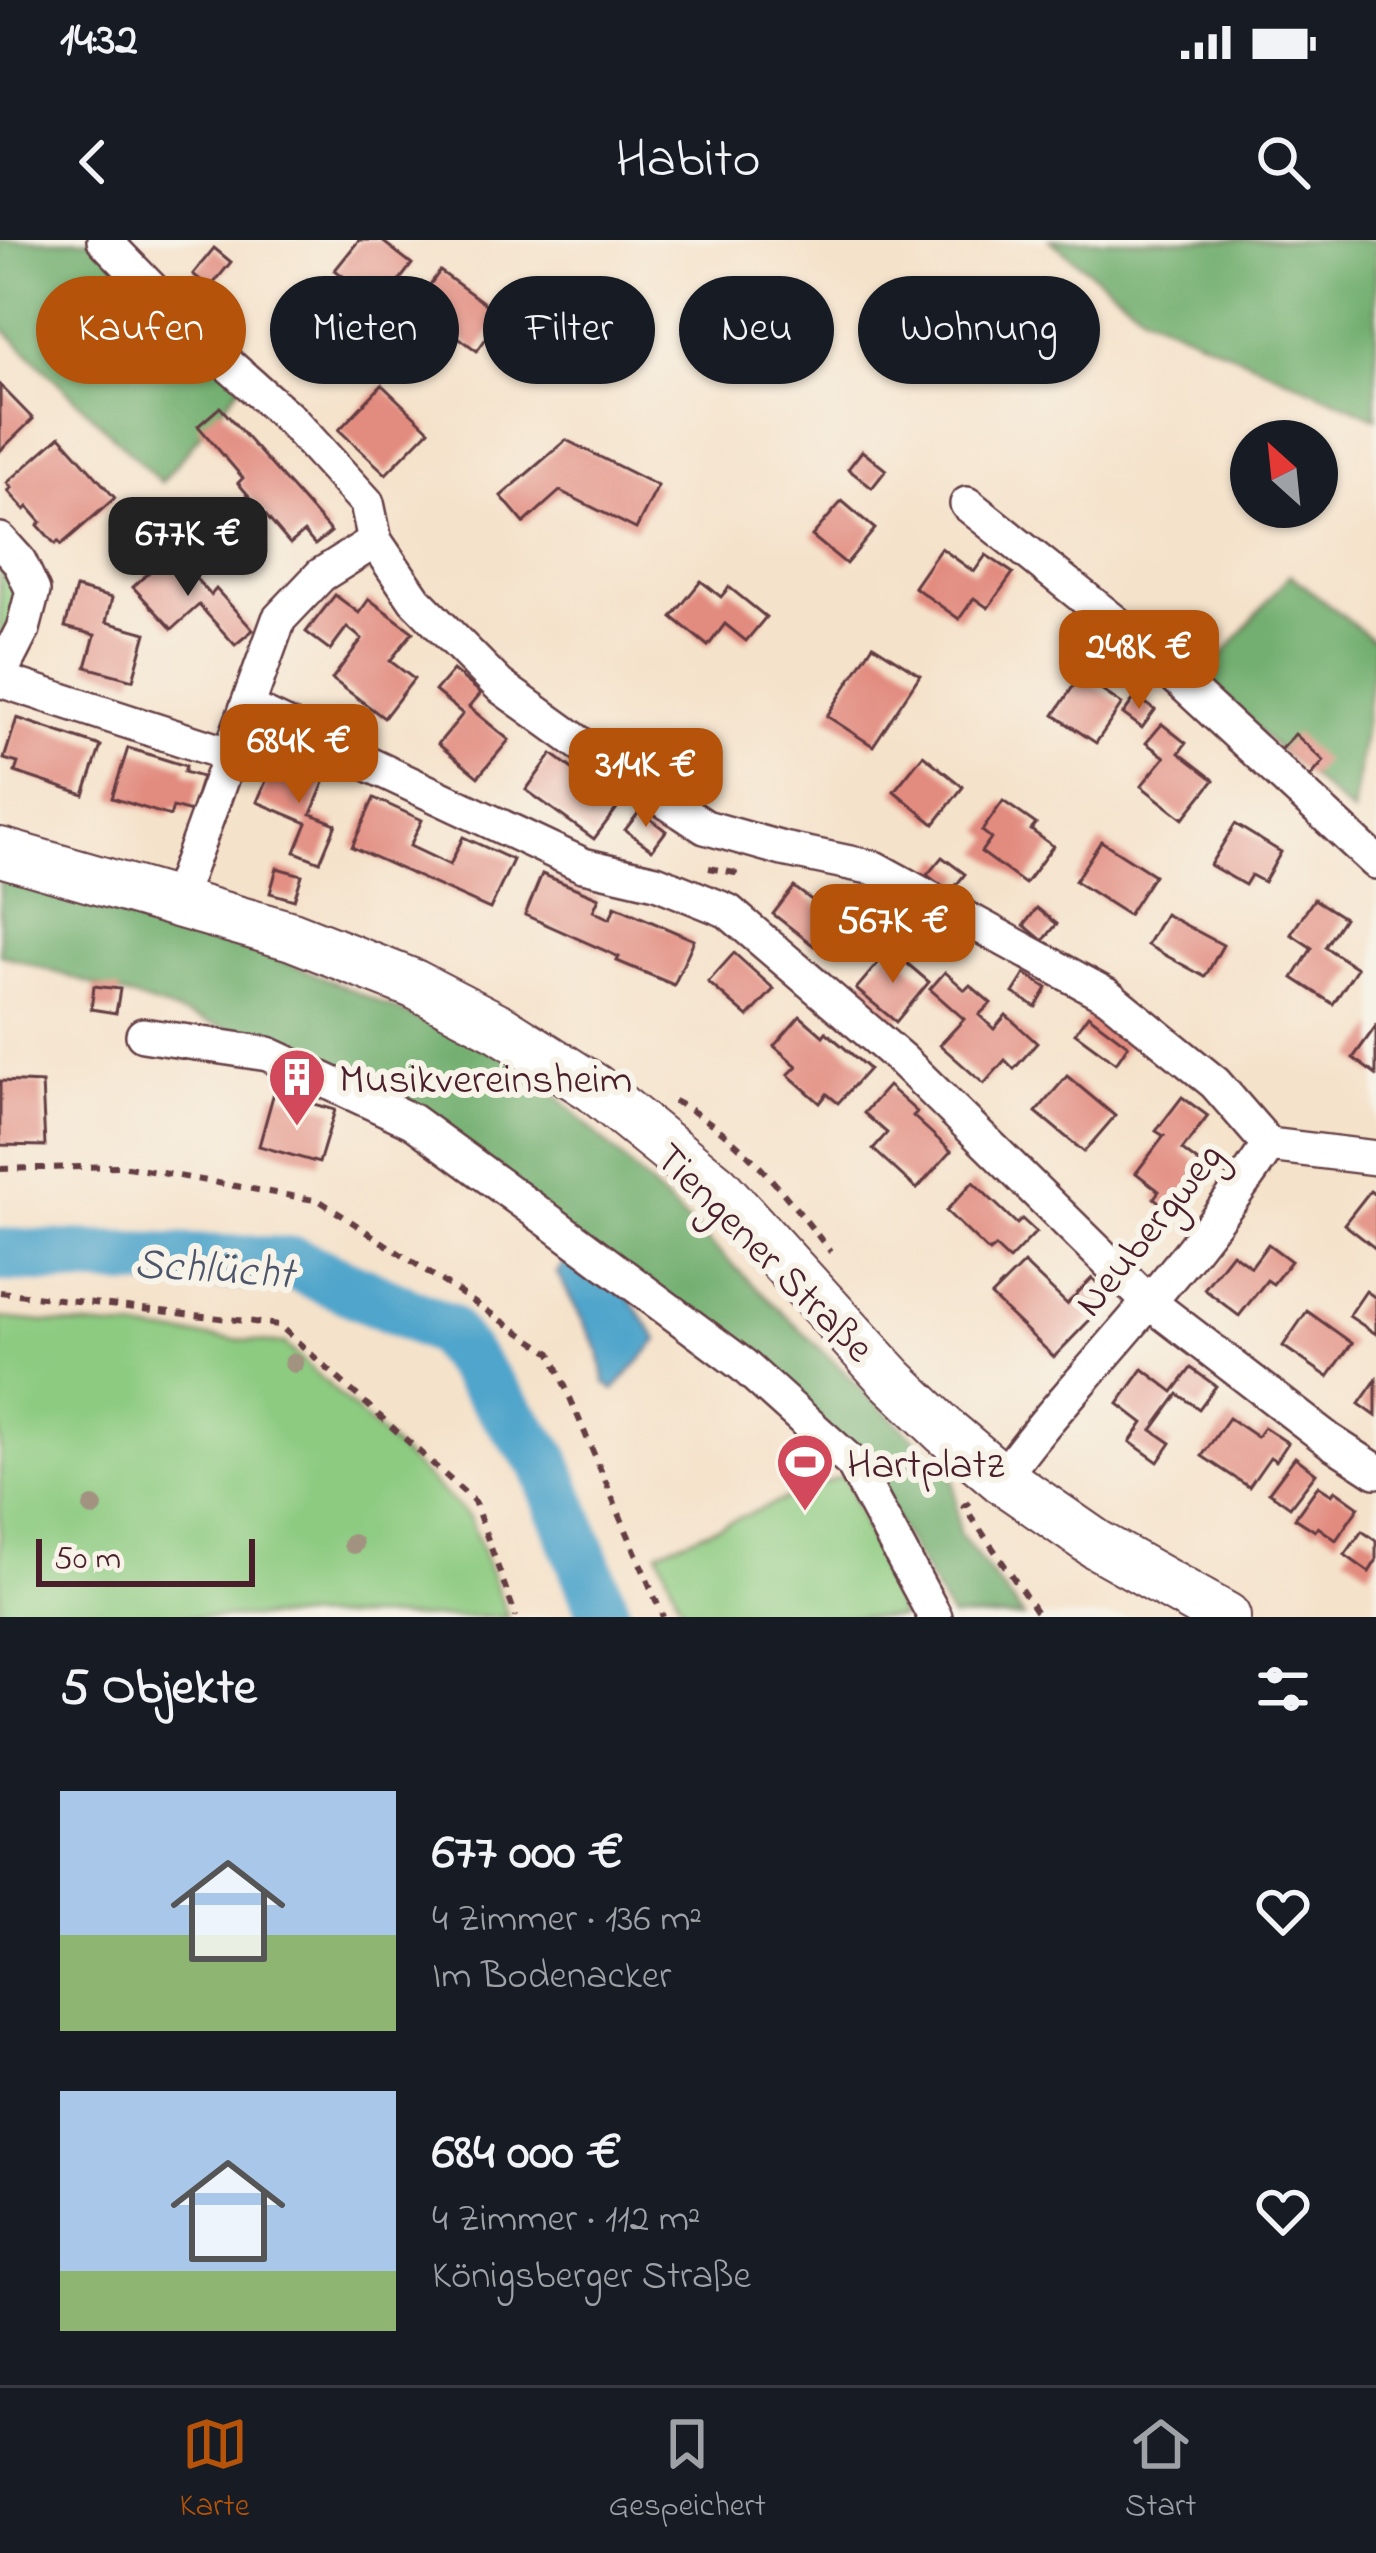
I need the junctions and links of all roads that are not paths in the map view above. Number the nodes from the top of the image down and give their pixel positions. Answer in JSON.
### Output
{"nodes":[{"id":1,"x":104,"y":240,"type":"edge"},
{"id":2,"x":967,"y":504,"type":"dead end"},
{"id":3,"x":0,"y":540,"type":"edge"},
{"id":4,"x":375,"y":541,"type":"junction"},
{"id":5,"x":0,"y":677,"type":"edge"},
{"id":6,"x":247,"y":707,"type":"junction"},
{"id":7,"x":231,"y":754,"type":"junction"},
{"id":8,"x":0,"y":852,"type":"edge"},
{"id":9,"x":1376,"y":862,"type":"edge"},
{"id":10,"x":176,"y":903,"type":"junction"},
{"id":11,"x":143,"y":1035,"type":"dead end"},
{"id":12,"x":1269,"y":1145,"type":"junction"},
{"id":13,"x":1376,"y":1158,"type":"edge"},
{"id":14,"x":1149,"y":1302,"type":"junction"},
{"id":15,"x":1376,"y":1471,"type":"edge"},
{"id":16,"x":1002,"y":1479,"type":"junction"},
{"id":17,"x":935,"y":1617,"type":"edge"},
{"id":18,"x":1226,"y":1617,"type":"edge"}],
"edges":[{"from":1,"to":4,"type":"street","name":"Neubergweg"},
{"from":2,"to":9,"type":"street"},
{"from":3,"to":5,"type":"street"},
{"from":4,"to":6,"type":"street"},
{"from":4,"to":12,"type":"street","name":"Neubergweg"},
{"from":5,"to":7,"type":"street"},
{"from":6,"to":7,"type":"street"},
{"from":6,"to":14,"type":"street"},
{"from":7,"to":10,"type":"street"},
{"from":8,"to":10,"type":"main road","name":"Tiengener Straße"},
{"from":10,"to":16,"type":"main road","name":"Tiengener Straße"},
{"from":11,"to":17,"type":"street"},
{"from":12,"to":13,"type":"street"},
{"from":12,"to":14,"type":"street","name":"Neubergweg"},
{"from":14,"to":15,"type":"street"},
{"from":14,"to":16,"type":"street","name":"Neubergweg"},
{"from":16,"to":18,"type":"main road","name":"Tiengener Straße"}]}
